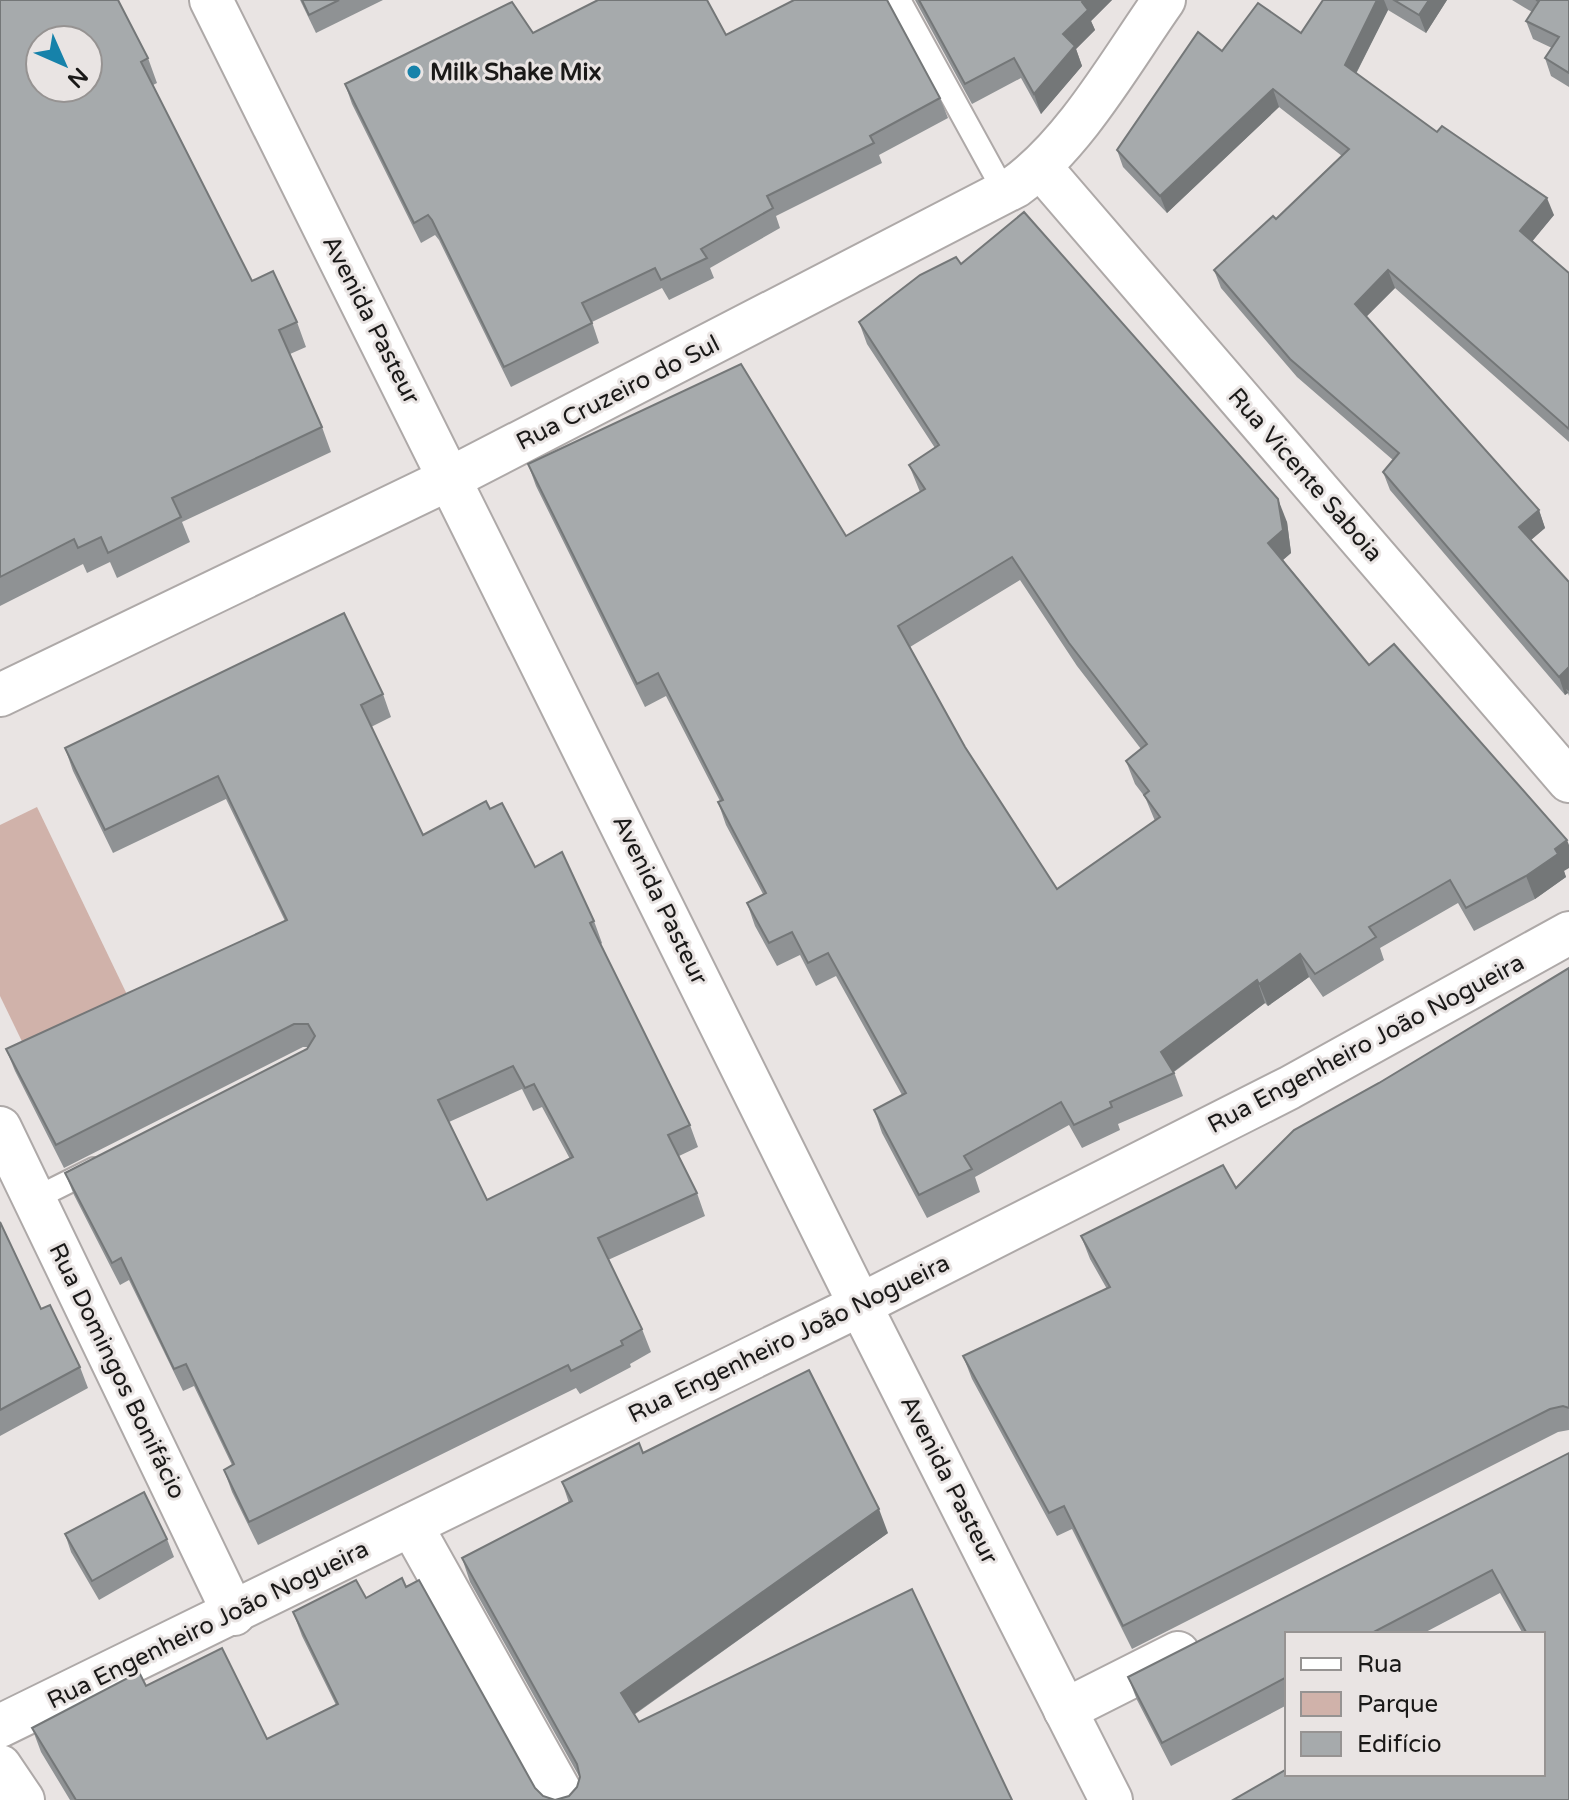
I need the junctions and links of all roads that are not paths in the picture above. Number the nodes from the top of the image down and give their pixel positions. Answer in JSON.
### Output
{"nodes":[{"id":1,"x":211,"y":0,"type":"edge"},
{"id":2,"x":899,"y":0,"type":"edge"},
{"id":3,"x":1164,"y":0,"type":"edge"},
{"id":4,"x":1041,"y":168,"type":"junction"},
{"id":5,"x":1005,"y":193,"type":"junction"},
{"id":6,"x":451,"y":478,"type":"junction"},
{"id":7,"x":0,"y":695,"type":"edge"},
{"id":8,"x":1569,"y":781,"type":"edge"},
{"id":9,"x":1569,"y":933,"type":"edge"},
{"id":10,"x":0,"y":1128,"type":"edge"},
{"id":11,"x":117,"y":1157,"type":"edge"},
{"id":12,"x":34,"y":1199,"type":"junction"},
{"id":13,"x":860,"y":1305,"type":"junction"},
{"id":14,"x":411,"y":1525,"type":"junction"},
{"id":15,"x":234,"y":1614,"type":"junction"},
{"id":16,"x":1209,"y":1637,"type":"edge"},
{"id":17,"x":1065,"y":1710,"type":"junction"},
{"id":18,"x":0,"y":1726,"type":"edge"},
{"id":19,"x":0,"y":1766,"type":"edge"},
{"id":20,"x":23,"y":1800,"type":"edge"},
{"id":21,"x":565,"y":1800,"type":"edge"},
{"id":22,"x":1111,"y":1800,"type":"edge"}],
"edges":[{"from":1,"to":6,"type":"street","name":"Avenida Pasteur"},
{"from":2,"to":5,"type":"lane"},
{"from":3,"to":4,"type":"street","name":"Rua Cruzeiro do Sul"},
{"from":4,"to":5,"type":"street","name":"Rua Cruzeiro do Sul"},
{"from":4,"to":8,"type":"street","name":"Rua Vicente Saboia"},
{"from":5,"to":6,"type":"street","name":"Rua Cruzeiro do Sul"},
{"from":6,"to":7,"type":"street","name":"Rua Cruzeiro do Sul"},
{"from":6,"to":13,"type":"street","name":"Avenida Pasteur"},
{"from":9,"to":13,"type":"street","name":"Rua Engenheiro João Nogueira"},
{"from":10,"to":12,"type":"street","name":"Rua Domingos Bonifácio"},
{"from":11,"to":12,"type":"lane"},
{"from":12,"to":15,"type":"street","name":"Rua Domingos Bonifácio"},
{"from":13,"to":14,"type":"street","name":"Rua Engenheiro João Nogueira"},
{"from":13,"to":17,"type":"street","name":"Avenida Pasteur"},
{"from":14,"to":15,"type":"street","name":"Rua Engenheiro João Nogueira"},
{"from":14,"to":21,"type":"street"},
{"from":15,"to":18,"type":"street","name":"Rua Engenheiro João Nogueira"},
{"from":16,"to":17,"type":"street"},
{"from":17,"to":22,"type":"street","name":"Avenida Pasteur"},
{"from":19,"to":20,"type":"street"}]}
